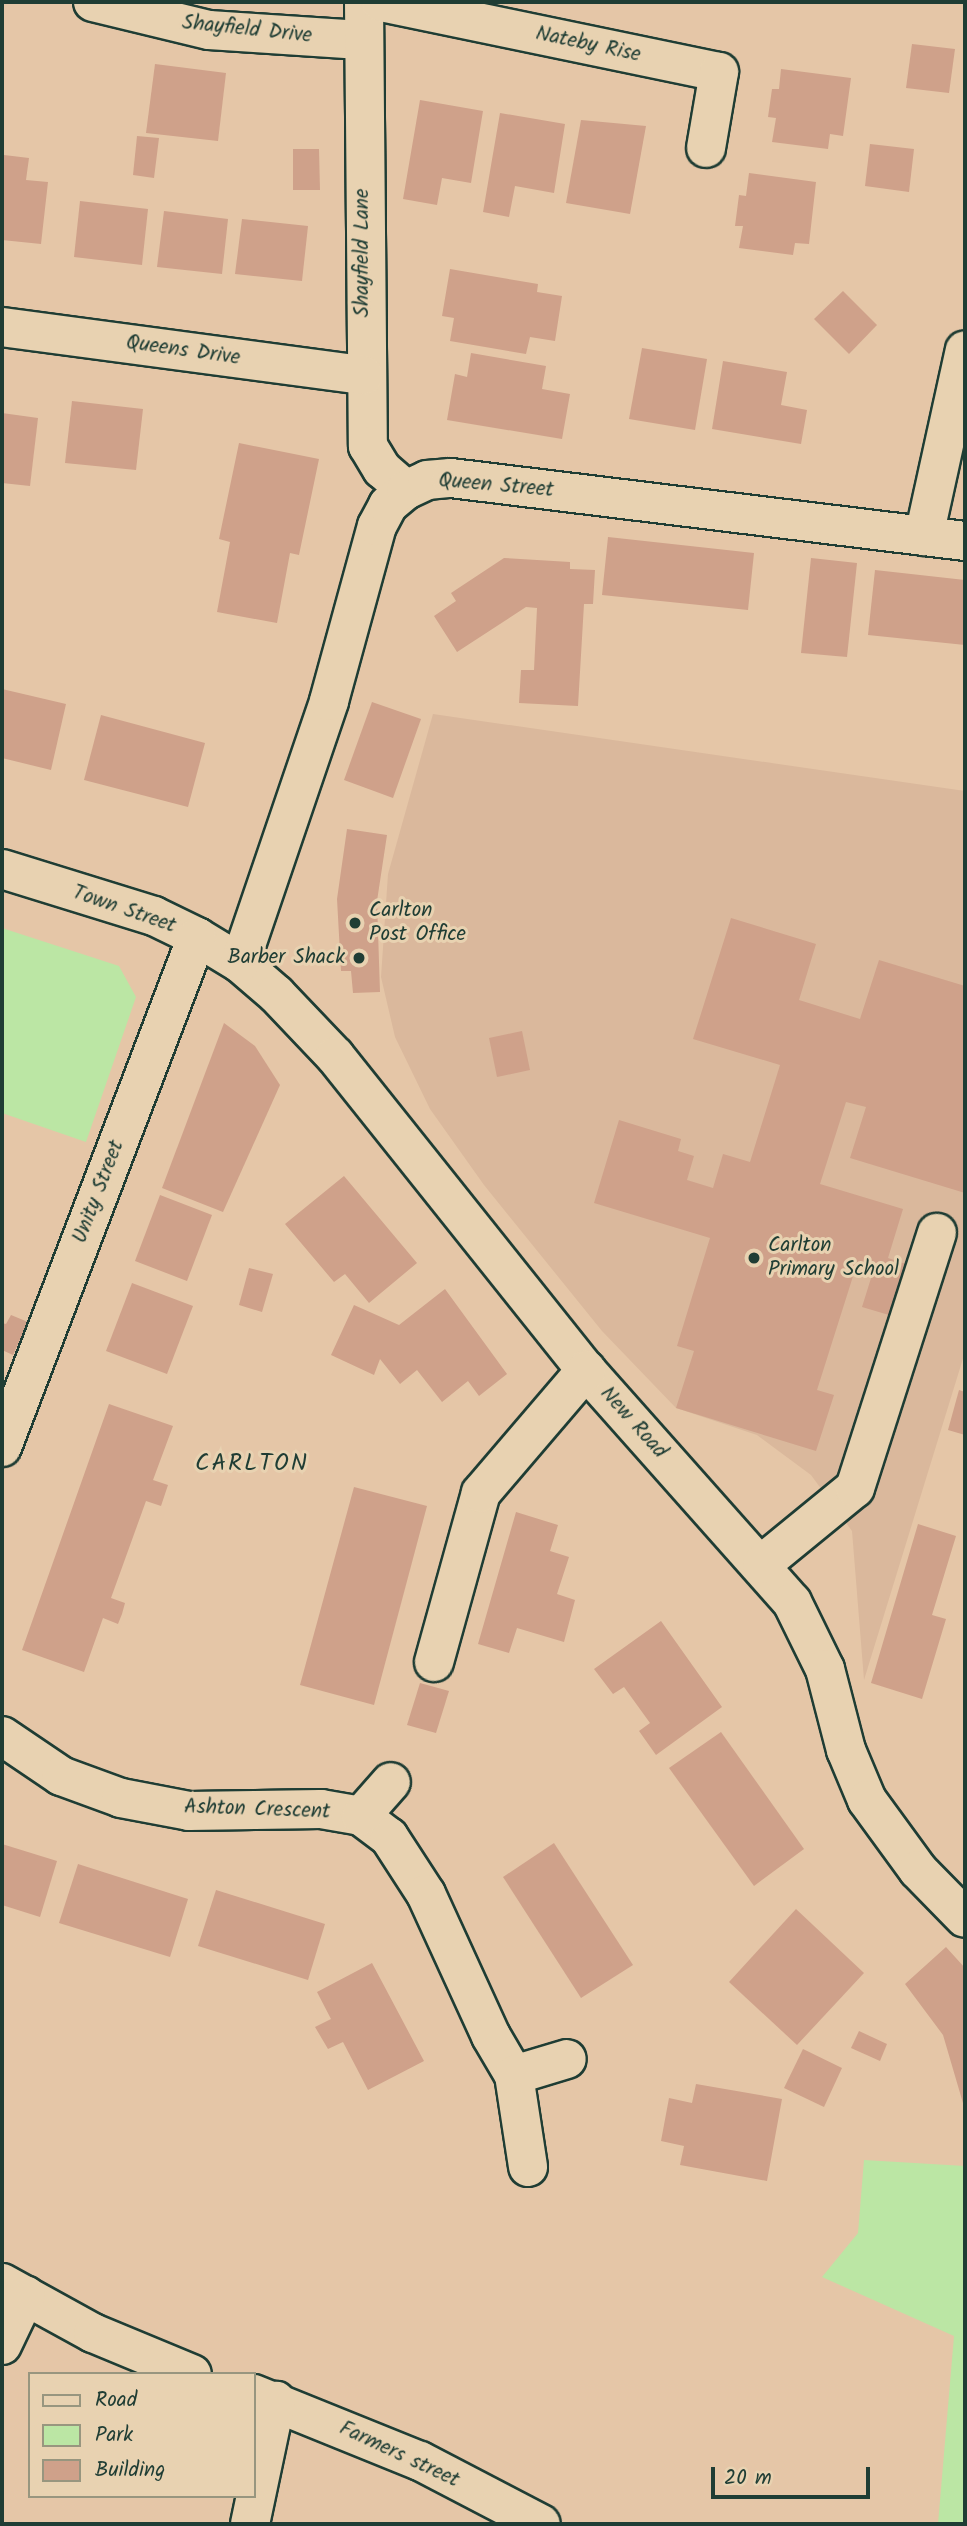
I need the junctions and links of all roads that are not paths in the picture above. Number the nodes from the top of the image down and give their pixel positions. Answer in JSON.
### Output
{"nodes":[{"id":1,"x":93,"y":2,"type":"edge"},
{"id":2,"x":364,"y":2,"type":"edge"},
{"id":3,"x":382,"y":2,"type":"edge"},
{"id":4,"x":361,"y":40,"type":"junction"},
{"id":5,"x":706,"y":148,"type":"dead end"},
{"id":6,"x":2,"y":327,"type":"edge"},
{"id":7,"x":965,"y":349,"type":"edge"},
{"id":8,"x":364,"y":375,"type":"junction"},
{"id":9,"x":406,"y":490,"type":"junction"},
{"id":10,"x":923,"y":536,"type":"junction"},
{"id":11,"x":965,"y":541,"type":"edge"},
{"id":12,"x":2,"y":869,"type":"edge"},
{"id":13,"x":197,"y":937,"type":"junction"},
{"id":14,"x":240,"y":963,"type":"junction"},
{"id":15,"x":937,"y":1233,"type":"dead end"},
{"id":16,"x":586,"y":1370,"type":"junction"},
{"id":17,"x":2,"y":1447,"type":"edge"},
{"id":18,"x":762,"y":1564,"type":"junction"},
{"id":19,"x":434,"y":1662,"type":"dead end"},
{"id":20,"x":2,"y":1736,"type":"edge"},
{"id":21,"x":391,"y":1782,"type":"dead end"},
{"id":22,"x":361,"y":1816,"type":"junction"},
{"id":23,"x":965,"y":1919,"type":"edge"},
{"id":24,"x":567,"y":2059,"type":"dead end"},
{"id":25,"x":514,"y":2075,"type":"junction"},
{"id":26,"x":528,"y":2167,"type":"dead end"},
{"id":27,"x":14,"y":2289,"type":"edge"},
{"id":28,"x":2,"y":2344,"type":"edge"},
{"id":29,"x":187,"y":2372,"type":"edge"},
{"id":30,"x":265,"y":2397,"type":"edge"},
{"id":31,"x":256,"y":2473,"type":"edge"},
{"id":32,"x":253,"y":2498,"type":"edge"},
{"id":33,"x":250,"y":2524,"type":"edge"},
{"id":34,"x":541,"y":2524,"type":"edge"}],
"edges":[{"from":1,"to":4,"type":"street","name":"Shayfield Drive"},
{"from":2,"to":4,"type":"street","name":"Shayfield Lane"},
{"from":3,"to":5,"type":"street","name":"Nateby Rise"},
{"from":4,"to":8,"type":"street","name":"Shayfield Lane"},
{"from":6,"to":8,"type":"street","name":"Queens Drive"},
{"from":7,"to":10,"type":"street"},
{"from":8,"to":9,"type":"street","name":"Shayfield Lane"},
{"from":9,"to":10,"type":"street","name":"Queen Street"},
{"from":9,"to":14,"type":"street","name":"Queen Street"},
{"from":10,"to":11,"type":"street","name":"Queen Street"},
{"from":12,"to":13,"type":"street","name":"Town Street"},
{"from":13,"to":14,"type":"street","name":"Town Street"},
{"from":13,"to":17,"type":"street","name":"Unity Street"},
{"from":14,"to":16,"type":"street","name":"New Road"},
{"from":15,"to":18,"type":"street"},
{"from":16,"to":18,"type":"street","name":"New Road"},
{"from":16,"to":19,"type":"street"},
{"from":18,"to":23,"type":"street","name":"New Road"},
{"from":20,"to":22,"type":"street","name":"Ashton Crescent"},
{"from":21,"to":22,"type":"street","name":"Ashton Crescent"},
{"from":22,"to":25,"type":"street","name":"Ashton Crescent"},
{"from":24,"to":25,"type":"street"},
{"from":25,"to":26,"type":"street","name":"Ashton Crescent"},
{"from":27,"to":28,"type":"street"},
{"from":27,"to":29,"type":"street"},
{"from":30,"to":31,"type":"street"},
{"from":30,"to":34,"type":"street","name":"Farmers street"},
{"from":32,"to":33,"type":"street"}]}
